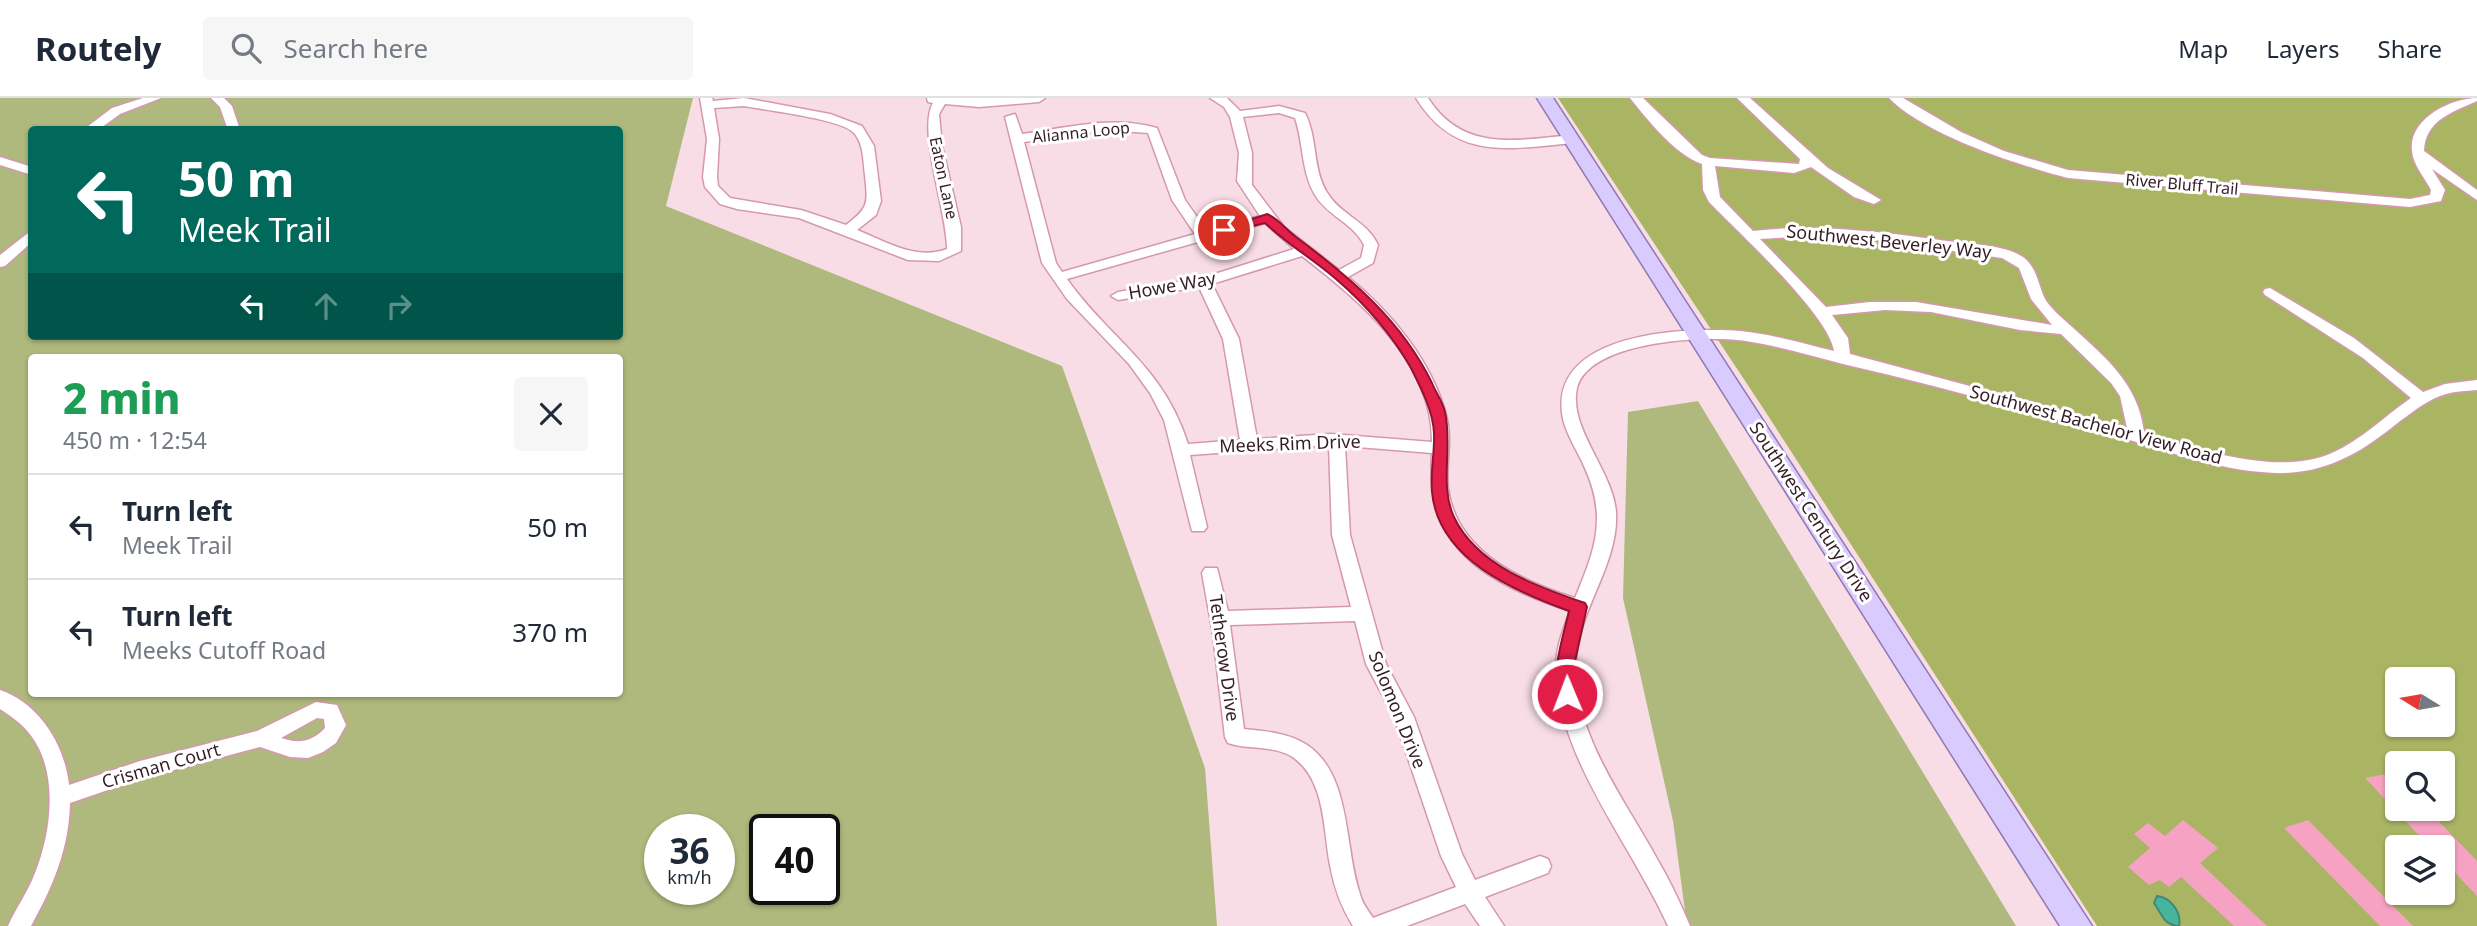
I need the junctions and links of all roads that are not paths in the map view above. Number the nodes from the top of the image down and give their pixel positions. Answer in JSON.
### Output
{"nodes":[{"id":1,"x":155,"y":98,"type":"edge"},
{"id":2,"x":217,"y":98,"type":"edge"},
{"id":3,"x":1040,"y":98,"type":"edge"},
{"id":4,"x":1216,"y":98,"type":"edge"},
{"id":5,"x":1422,"y":98,"type":"edge"},
{"id":6,"x":1545,"y":98,"type":"edge"},
{"id":7,"x":1636,"y":98,"type":"edge"},
{"id":8,"x":1743,"y":98,"type":"edge"},
{"id":9,"x":1895,"y":98,"type":"edge"},
{"id":10,"x":2474,"y":98,"type":"edge"},
{"id":11,"x":934,"y":99,"type":"edge"},
{"id":12,"x":707,"y":101,"type":"edge"},
{"id":13,"x":1237,"y":115,"type":"junction"},
{"id":14,"x":1011,"y":117,"type":"dead end"},
{"id":15,"x":95,"y":126,"type":"edge"},
{"id":16,"x":233,"y":126,"type":"edge"},
{"id":17,"x":1017,"y":139,"type":"junction"},
{"id":18,"x":1573,"y":139,"type":"junction"},
{"id":19,"x":2418,"y":153,"type":"junction"},
{"id":20,"x":1807,"y":158,"type":"junction"},
{"id":21,"x":0,"y":161,"type":"edge"},
{"id":22,"x":1708,"y":162,"type":"junction"},
{"id":23,"x":28,"y":166,"type":"edge"},
{"id":24,"x":2477,"y":196,"type":"edge"},
{"id":25,"x":1874,"y":200,"type":"dead end"},
{"id":26,"x":1267,"y":218,"type":"junction"},
{"id":27,"x":847,"y":232,"type":"junction"},
{"id":28,"x":1203,"y":235,"type":"junction"},
{"id":29,"x":1749,"y":236,"type":"junction"},
{"id":30,"x":28,"y":238,"type":"edge"},
{"id":31,"x":1306,"y":250,"type":"junction"},
{"id":32,"x":0,"y":263,"type":"edge"},
{"id":33,"x":1340,"y":276,"type":"junction"},
{"id":34,"x":1059,"y":277,"type":"junction"},
{"id":35,"x":1205,"y":282,"type":"junction"},
{"id":36,"x":2270,"y":292,"type":"dead end"},
{"id":37,"x":1118,"y":296,"type":"dead end"},
{"id":38,"x":1823,"y":312,"type":"junction"},
{"id":39,"x":2065,"y":329,"type":"junction"},
{"id":40,"x":1698,"y":337,"type":"junction"},
{"id":41,"x":1843,"y":359,"type":"junction"},
{"id":42,"x":2477,"y":385,"type":"edge"},
{"id":43,"x":2422,"y":399,"type":"junction"},
{"id":44,"x":2136,"y":436,"type":"junction"},
{"id":45,"x":1337,"y":440,"type":"junction"},
{"id":46,"x":1249,"y":443,"type":"junction"},
{"id":47,"x":1441,"y":449,"type":"junction"},
{"id":48,"x":1181,"y":450,"type":"junction"},
{"id":49,"x":1198,"y":527,"type":"dead end"},
{"id":50,"x":1211,"y":573,"type":"dead end"},
{"id":51,"x":1578,"y":607,"type":"junction"},
{"id":52,"x":1363,"y":614,"type":"junction"},
{"id":53,"x":1222,"y":618,"type":"junction"},
{"id":54,"x":0,"y":698,"type":"edge"},
{"id":55,"x":262,"y":738,"type":"dead end"},
{"id":56,"x":60,"y":797,"type":"junction"},
{"id":57,"x":1540,"y":866,"type":"dead end"},
{"id":58,"x":1470,"y":893,"type":"junction"},
{"id":59,"x":19,"y":926,"type":"edge"},
{"id":60,"x":1365,"y":926,"type":"edge"},
{"id":61,"x":1379,"y":926,"type":"edge"},
{"id":62,"x":1493,"y":926,"type":"edge"},
{"id":63,"x":1679,"y":926,"type":"edge"},
{"id":64,"x":2077,"y":926,"type":"edge"}],
"edges":[{"from":1,"to":15,"type":"street"},
{"from":2,"to":16,"type":"street"},
{"from":3,"to":11,"type":"street"},
{"from":4,"to":13,"type":"street"},
{"from":5,"to":18,"type":"street"},
{"from":6,"to":18,"type":"main road","name":"Southwest Century Drive"},
{"from":7,"to":22,"type":"street"},
{"from":8,"to":20,"type":"street"},
{"from":9,"to":19,"type":"street","name":"River Bluff Trail"},
{"from":10,"to":19,"type":"street"},
{"from":11,"to":27,"type":"street","name":"Eaton Lane"},
{"from":12,"to":27,"type":"street"},
{"from":12,"to":27,"type":"street"},
{"from":13,"to":26,"type":"street"},
{"from":13,"to":33,"type":"street"},
{"from":14,"to":17,"type":"street"},
{"from":17,"to":28,"type":"street","name":"Alianna Loop"},
{"from":17,"to":34,"type":"street","name":"Alianna Loop"},
{"from":18,"to":40,"type":"main road","name":"Southwest Century Drive"},
{"from":19,"to":24,"type":"street"},
{"from":20,"to":22,"type":"street"},
{"from":20,"to":25,"type":"street"},
{"from":21,"to":23,"type":"street"},
{"from":22,"to":29,"type":"street"},
{"from":26,"to":28,"type":"street"},
{"from":26,"to":31,"type":"street"},
{"from":28,"to":34,"type":"street"},
{"from":29,"to":38,"type":"street"},
{"from":29,"to":39,"type":"street","name":"Southwest Beverley Way"},
{"from":30,"to":32,"type":"street"},
{"from":31,"to":33,"type":"street"},
{"from":31,"to":35,"type":"street","name":"Howe Way"},
{"from":33,"to":47,"type":"street"},
{"from":34,"to":48,"type":"street","name":"Alianna Loop"},
{"from":35,"to":37,"type":"street","name":"Howe Way"},
{"from":35,"to":46,"type":"street"},
{"from":36,"to":43,"type":"street"},
{"from":38,"to":39,"type":"street"},
{"from":38,"to":41,"type":"street"},
{"from":39,"to":44,"type":"street","name":"Southwest Beverley Way"},
{"from":40,"to":41,"type":"street","name":"Southwest Bachelor View Road"},
{"from":40,"to":51,"type":"street","name":"Southwest Bachelor View Road"},
{"from":40,"to":64,"type":"main road","name":"Southwest Century Drive"},
{"from":41,"to":44,"type":"street","name":"Southwest Bachelor View Road"},
{"from":42,"to":43,"type":"street","name":"Southwest Bachelor View Road"},
{"from":43,"to":44,"type":"street","name":"Southwest Bachelor View Road"},
{"from":45,"to":46,"type":"street","name":"Meeks Rim Drive"},
{"from":45,"to":47,"type":"street","name":"Meeks Rim Drive"},
{"from":45,"to":52,"type":"street","name":"Solomon Drive"},
{"from":46,"to":48,"type":"street","name":"Meeks Rim Drive"},
{"from":47,"to":51,"type":"street"},
{"from":48,"to":49,"type":"street","name":"Alianna Loop"},
{"from":50,"to":53,"type":"street","name":"Tetherow Drive"},
{"from":51,"to":63,"type":"street","name":"Southwest Bachelor View Road"},
{"from":52,"to":53,"type":"street"},
{"from":52,"to":58,"type":"street","name":"Solomon Drive"},
{"from":53,"to":60,"type":"street","name":"Tetherow Drive"},
{"from":54,"to":56,"type":"street"},
{"from":55,"to":56,"type":"street","name":"Crisman Court"},
{"from":56,"to":59,"type":"street"},
{"from":57,"to":58,"type":"street"},
{"from":58,"to":61,"type":"street"},
{"from":58,"to":62,"type":"street","name":"Solomon Drive"}]}
